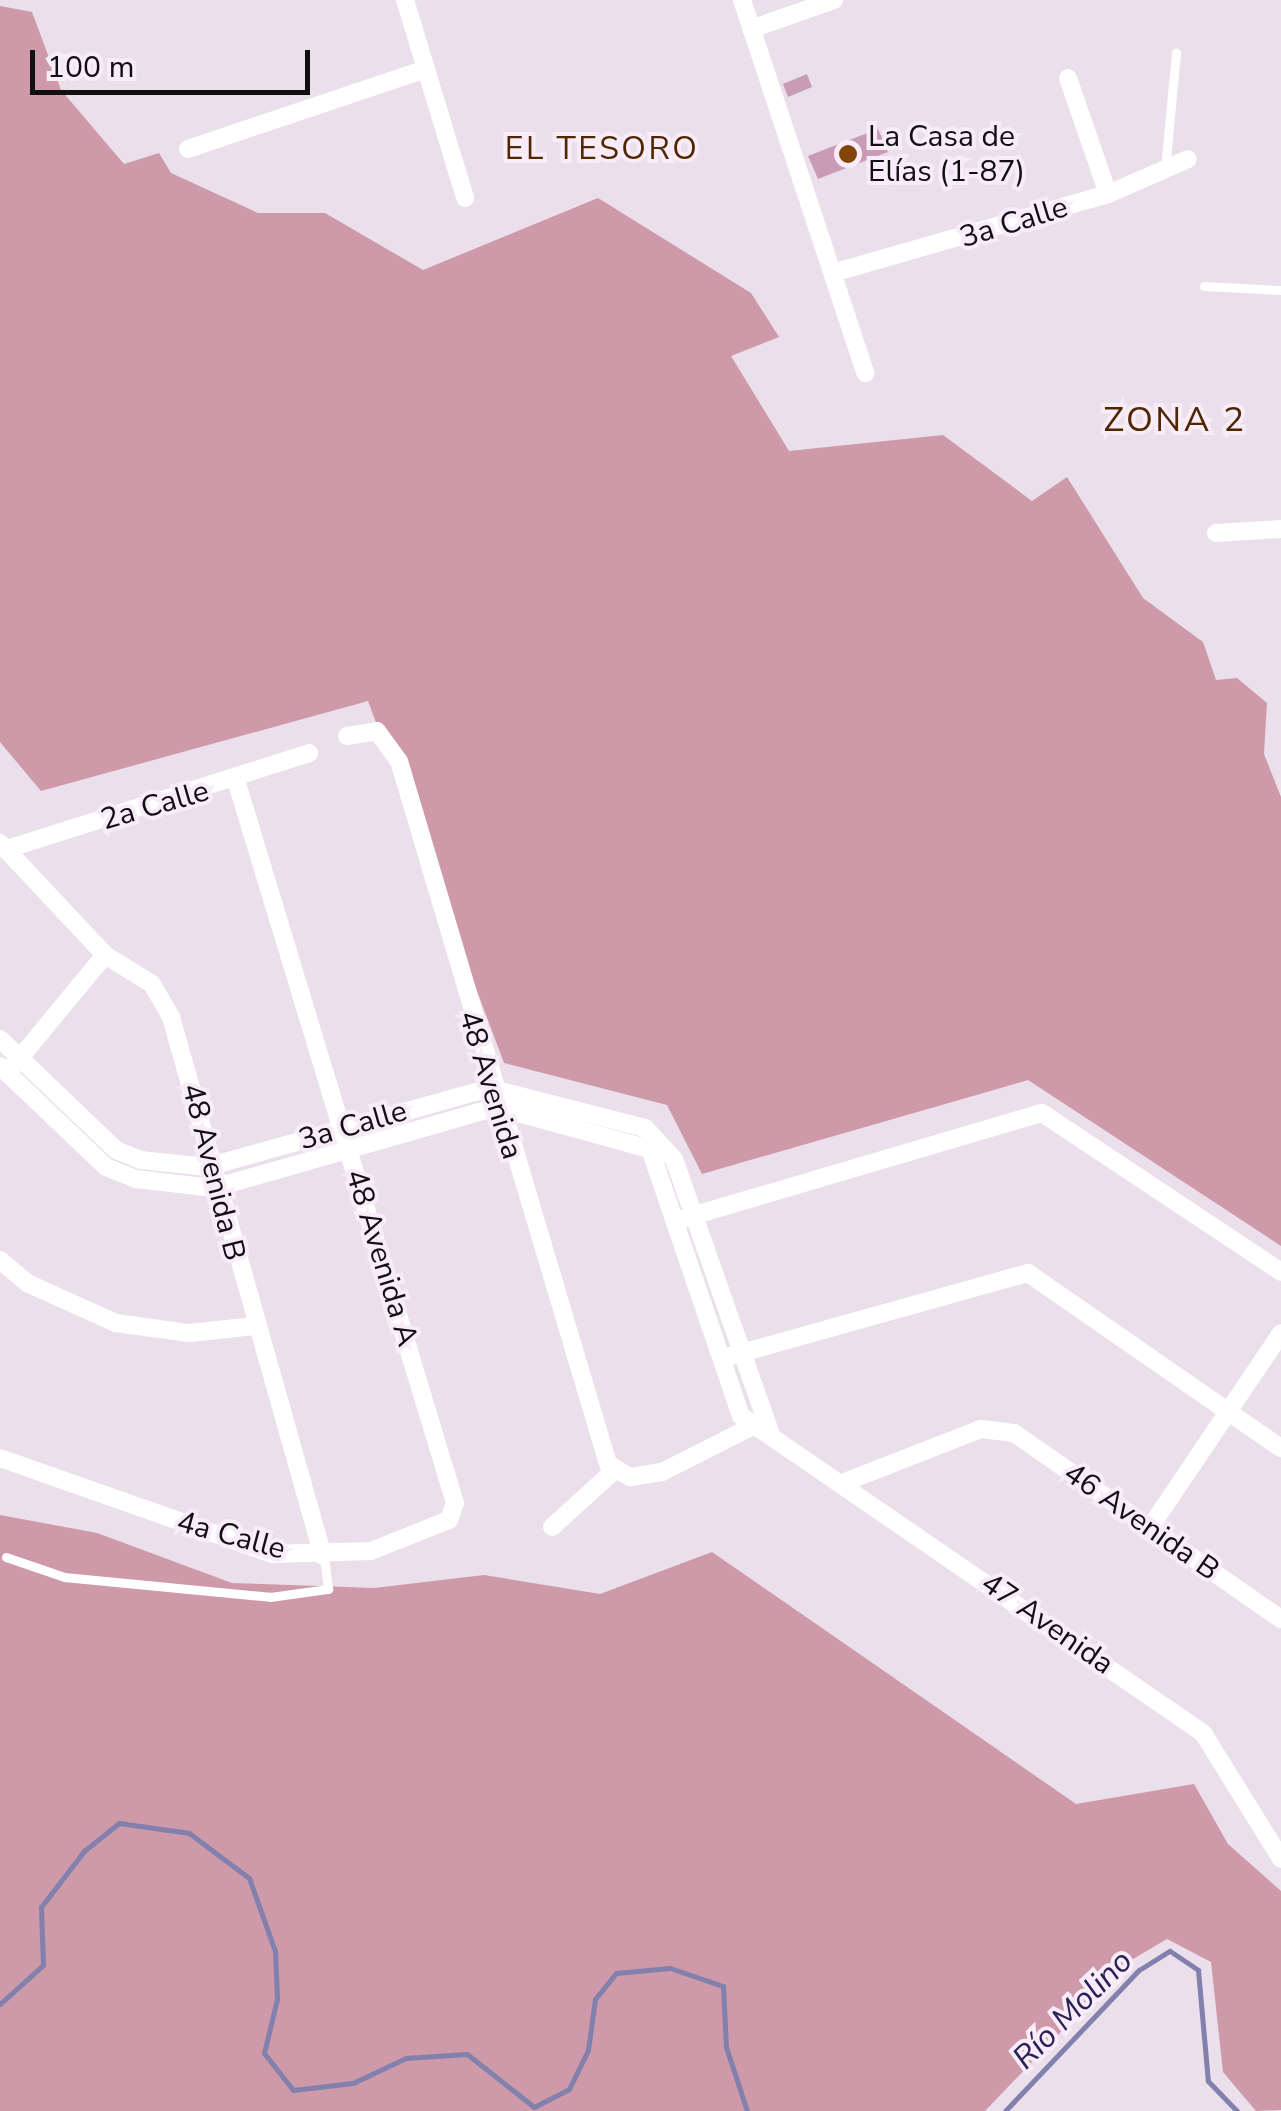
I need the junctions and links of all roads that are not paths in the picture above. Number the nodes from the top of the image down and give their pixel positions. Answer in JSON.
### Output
{"nodes":[{"id":1,"x":405,"y":0,"type":"edge"},
{"id":2,"x":742,"y":0,"type":"edge"},
{"id":3,"x":834,"y":0,"type":"edge"},
{"id":4,"x":751,"y":29,"type":"junction"},
{"id":5,"x":1176,"y":53,"type":"dead end"},
{"id":6,"x":426,"y":69,"type":"junction"},
{"id":7,"x":1068,"y":78,"type":"dead end"},
{"id":8,"x":188,"y":149,"type":"dead end"},
{"id":9,"x":1188,"y":159,"type":"dead end"},
{"id":10,"x":1165,"y":169,"type":"junction"},
{"id":11,"x":1108,"y":194,"type":"junction"},
{"id":12,"x":465,"y":198,"type":"dead end"},
{"id":13,"x":836,"y":272,"type":"junction"},
{"id":14,"x":1204,"y":286,"type":"dead end"},
{"id":15,"x":1281,"y":290,"type":"edge"},
{"id":16,"x":864,"y":373,"type":"dead end"},
{"id":17,"x":1281,"y":529,"type":"edge"},
{"id":18,"x":1216,"y":534,"type":"dead end"},
{"id":19,"x":346,"y":736,"type":"dead end"},
{"id":20,"x":309,"y":753,"type":"dead end"},
{"id":21,"x":237,"y":783,"type":"junction"},
{"id":22,"x":3,"y":846,"type":"edge"},
{"id":23,"x":106,"y":955,"type":"junction"},
{"id":24,"x":0,"y":1039,"type":"edge"},
{"id":25,"x":19,"y":1058,"type":"junction"},
{"id":26,"x":3,"y":1069,"type":"edge"},
{"id":27,"x":490,"y":1088,"type":"junction"},
{"id":28,"x":496,"y":1107,"type":"junction"},
{"id":29,"x":342,"y":1129,"type":"junction"},
{"id":30,"x":348,"y":1148,"type":"junction"},
{"id":31,"x":207,"y":1167,"type":"junction"},
{"id":32,"x":214,"y":1188,"type":"junction"},
{"id":33,"x":687,"y":1218,"type":"junction"},
{"id":34,"x":0,"y":1260,"type":"edge"},
{"id":35,"x":1281,"y":1272,"type":"edge"},
{"id":36,"x":255,"y":1326,"type":"junction"},
{"id":37,"x":1281,"y":1333,"type":"edge"},
{"id":38,"x":730,"y":1356,"type":"junction"},
{"id":39,"x":1228,"y":1412,"type":"junction"},
{"id":40,"x":758,"y":1425,"type":"junction"},
{"id":41,"x":1281,"y":1448,"type":"edge"},
{"id":42,"x":0,"y":1458,"type":"edge"},
{"id":43,"x":616,"y":1470,"type":"junction"},
{"id":44,"x":845,"y":1482,"type":"junction"},
{"id":45,"x":455,"y":1503,"type":"joint"},
{"id":46,"x":552,"y":1527,"type":"dead end"},
{"id":47,"x":1149,"y":1530,"type":"junction"},
{"id":48,"x":324,"y":1556,"type":"junction"},
{"id":49,"x":6,"y":1557,"type":"dead end"},
{"id":50,"x":1281,"y":1619,"type":"edge"},
{"id":51,"x":1277,"y":1856,"type":"edge"}],
"edges":[{"from":1,"to":6,"type":"street"},
{"from":2,"to":4,"type":"street"},
{"from":3,"to":4,"type":"street"},
{"from":4,"to":13,"type":"street"},
{"from":5,"to":10,"type":"lane"},
{"from":6,"to":8,"type":"street"},
{"from":6,"to":12,"type":"street"},
{"from":7,"to":11,"type":"street"},
{"from":9,"to":10,"type":"street","name":"3a Calle"},
{"from":10,"to":11,"type":"street","name":"3a Calle"},
{"from":11,"to":13,"type":"street","name":"3a Calle"},
{"from":13,"to":16,"type":"street"},
{"from":14,"to":15,"type":"lane"},
{"from":17,"to":18,"type":"street"},
{"from":19,"to":27,"type":"street","name":"48 Avenida"},
{"from":20,"to":21,"type":"street","name":"2a Calle"},
{"from":21,"to":22,"type":"street","name":"2a Calle"},
{"from":21,"to":29,"type":"street","name":"48 Avenida A"},
{"from":22,"to":23,"type":"street","name":"48 Avenida B"},
{"from":23,"to":25,"type":"street"},
{"from":23,"to":31,"type":"street","name":"48 Avenida B"},
{"from":24,"to":25,"type":"street","name":"3a Calle"},
{"from":25,"to":26,"type":"street"},
{"from":25,"to":31,"type":"street","name":"3a Calle"},
{"from":26,"to":32,"type":"street","name":"3a Calle"},
{"from":27,"to":28,"type":"street","name":"48 Avenida"},
{"from":27,"to":29,"type":"street","name":"3a Calle"},
{"from":27,"to":33,"type":"street"},
{"from":28,"to":30,"type":"street","name":"3a Calle"},
{"from":28,"to":33,"type":"street"},
{"from":28,"to":43,"type":"street","name":"48 Avenida"},
{"from":29,"to":30,"type":"street","name":"48 Avenida A"},
{"from":29,"to":31,"type":"street","name":"3a Calle"},
{"from":30,"to":32,"type":"street","name":"3a Calle"},
{"from":30,"to":45,"type":"street","name":"48 Avenida A"},
{"from":31,"to":32,"type":"street","name":"48 Avenida B"},
{"from":32,"to":36,"type":"street","name":"48 Avenida B"},
{"from":33,"to":35,"type":"street"},
{"from":33,"to":38,"type":"street"},
{"from":34,"to":36,"type":"street"},
{"from":36,"to":48,"type":"street","name":"48 Avenida B"},
{"from":37,"to":39,"type":"street"},
{"from":38,"to":39,"type":"street"},
{"from":38,"to":40,"type":"street"},
{"from":39,"to":41,"type":"street"},
{"from":39,"to":47,"type":"street"},
{"from":40,"to":43,"type":"street"},
{"from":40,"to":44,"type":"street","name":"47 Avenida"},
{"from":42,"to":48,"type":"street","name":"4a Calle"},
{"from":43,"to":46,"type":"street"},
{"from":44,"to":47,"type":"street","name":"46 Avenida B"},
{"from":44,"to":51,"type":"street","name":"47 Avenida"},
{"from":45,"to":48,"type":"street","name":"4a Calle"},
{"from":47,"to":50,"type":"street","name":"46 Avenida B"},
{"from":48,"to":49,"type":"lane"}]}
